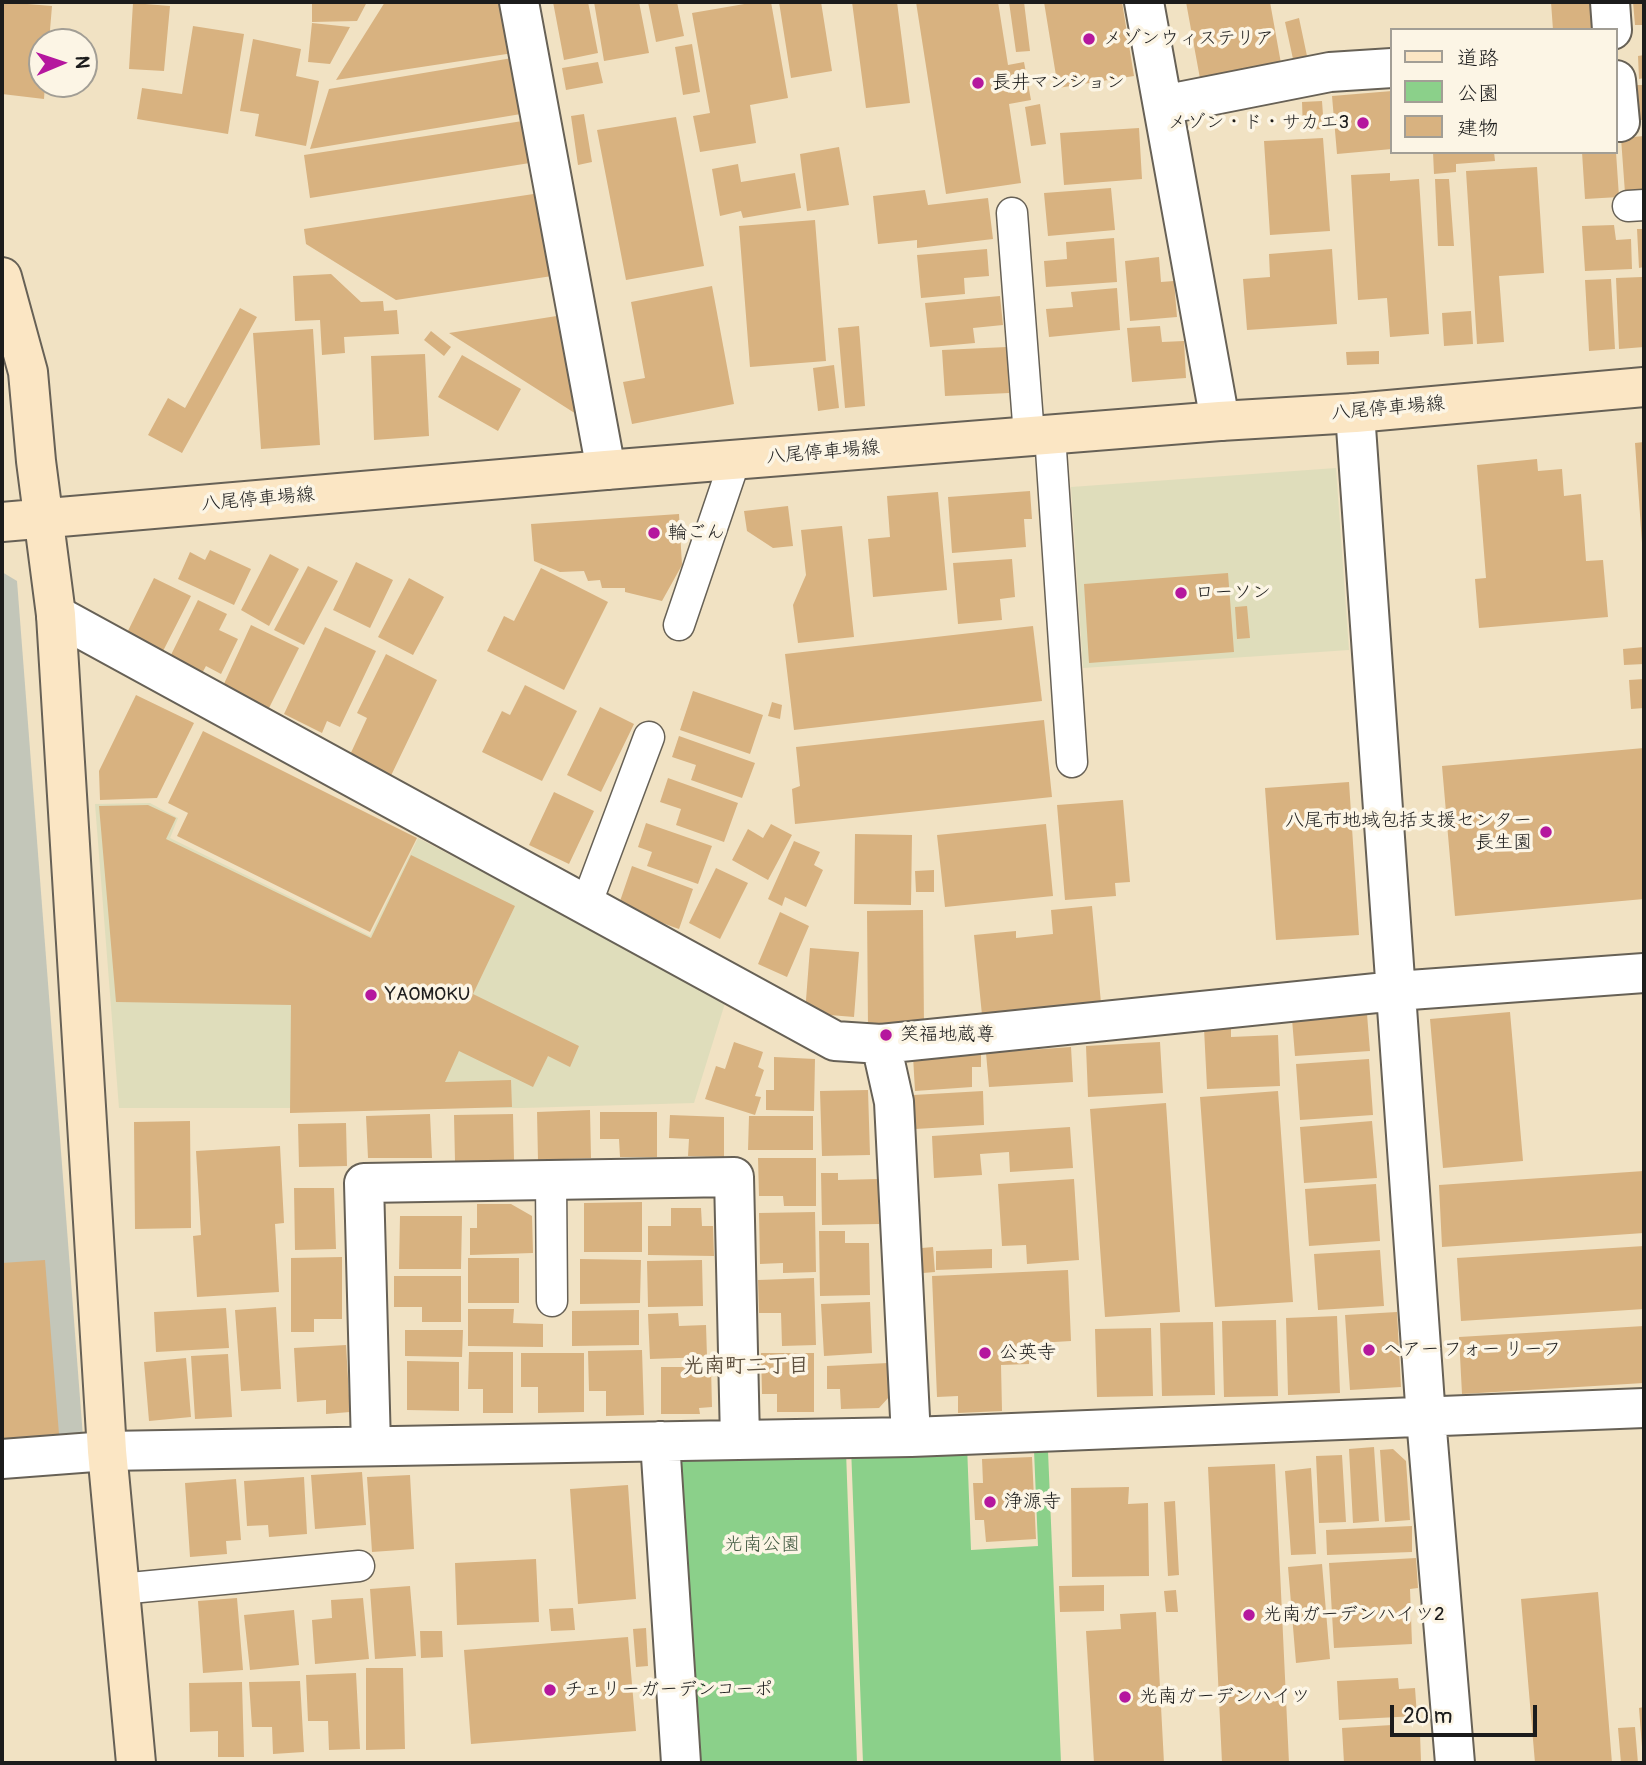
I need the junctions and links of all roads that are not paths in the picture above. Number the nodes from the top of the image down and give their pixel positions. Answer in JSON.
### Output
{"nodes":[{"id":1,"x":519,"y":2,"type":"edge"},
{"id":2,"x":1144,"y":2,"type":"edge"},
{"id":3,"x":1610,"y":2,"type":"edge"},
{"id":4,"x":1612,"y":28,"type":"edge"},
{"id":5,"x":1390,"y":68,"type":"edge"},
{"id":6,"x":1618,"y":101,"type":"edge"},
{"id":7,"x":1163,"y":105,"type":"junction"},
{"id":8,"x":1620,"y":122,"type":"dead end"},
{"id":9,"x":1012,"y":214,"type":"dead end"},
{"id":10,"x":2,"y":276,"type":"edge"},
{"id":11,"x":1644,"y":387,"type":"edge"},
{"id":12,"x":1355,"y":413,"type":"junction"},
{"id":13,"x":1220,"y":421,"type":"junction"},
{"id":14,"x":1039,"y":435,"type":"junction"},
{"id":15,"x":735,"y":460,"type":"junction"},
{"id":16,"x":606,"y":470,"type":"junction"},
{"id":17,"x":44,"y":520,"type":"junction"},
{"id":18,"x":2,"y":522,"type":"edge"},
{"id":19,"x":56,"y":615,"type":"junction"},
{"id":20,"x":679,"y":625,"type":"dead end"},
{"id":21,"x":649,"y":737,"type":"dead end"},
{"id":22,"x":1072,"y":762,"type":"dead end"},
{"id":23,"x":586,"y":905,"type":"junction"},
{"id":24,"x":1644,"y":973,"type":"edge"},
{"id":25,"x":1396,"y":991,"type":"junction"},
{"id":26,"x":881,"y":1044,"type":"junction"},
{"id":27,"x":551,"y":1180,"type":"junction"},
{"id":28,"x":552,"y":1301,"type":"dead end"},
{"id":29,"x":1644,"y":1408,"type":"edge"},
{"id":30,"x":1426,"y":1418,"type":"junction"},
{"id":31,"x":911,"y":1437,"type":"junction"},
{"id":32,"x":740,"y":1440,"type":"junction"},
{"id":33,"x":660,"y":1441,"type":"junction"},
{"id":34,"x":371,"y":1446,"type":"junction"},
{"id":35,"x":107,"y":1451,"type":"junction"},
{"id":36,"x":2,"y":1460,"type":"edge"},
{"id":37,"x":359,"y":1566,"type":"dead end"},
{"id":38,"x":120,"y":1589,"type":"junction"},
{"id":39,"x":136,"y":1763,"type":"edge"},
{"id":40,"x":681,"y":1763,"type":"edge"},
{"id":41,"x":1455,"y":1763,"type":"edge"}],
"edges":[{"from":1,"to":16,"type":"street"},
{"from":2,"to":7,"type":"street"},
{"from":3,"to":4,"type":"street"},
{"from":5,"to":7,"type":"street"},
{"from":6,"to":8,"type":"street"},
{"from":7,"to":13,"type":"street"},
{"from":9,"to":14,"type":"lane"},
{"from":10,"to":17,"type":"main road"},
{"from":11,"to":12,"type":"main road","name":"八尾停車場線"},
{"from":12,"to":13,"type":"main road","name":"八尾停車場線"},
{"from":12,"to":25,"type":"street"},
{"from":13,"to":14,"type":"main road","name":"八尾停車場線"},
{"from":14,"to":15,"type":"main road","name":"八尾停車場線"},
{"from":14,"to":22,"type":"lane"},
{"from":15,"to":16,"type":"main road","name":"八尾停車場線"},
{"from":15,"to":20,"type":"lane"},
{"from":16,"to":17,"type":"main road","name":"八尾停車場線"},
{"from":17,"to":18,"type":"main road","name":"八尾停車場線"},
{"from":17,"to":19,"type":"main road"},
{"from":19,"to":23,"type":"street"},
{"from":19,"to":35,"type":"main road"},
{"from":21,"to":23,"type":"lane"},
{"from":23,"to":26,"type":"street"},
{"from":24,"to":25,"type":"street"},
{"from":25,"to":26,"type":"street"},
{"from":25,"to":30,"type":"street"},
{"from":26,"to":31,"type":"street"},
{"from":27,"to":28,"type":"lane"},
{"from":27,"to":32,"type":"street"},
{"from":27,"to":34,"type":"street"},
{"from":29,"to":30,"type":"street"},
{"from":30,"to":31,"type":"street"},
{"from":30,"to":41,"type":"street"},
{"from":31,"to":32,"type":"street"},
{"from":32,"to":33,"type":"street"},
{"from":33,"to":34,"type":"street"},
{"from":33,"to":40,"type":"street"},
{"from":34,"to":35,"type":"street"},
{"from":35,"to":36,"type":"street"},
{"from":35,"to":38,"type":"main road"},
{"from":37,"to":38,"type":"lane"},
{"from":38,"to":39,"type":"main road"}]}
